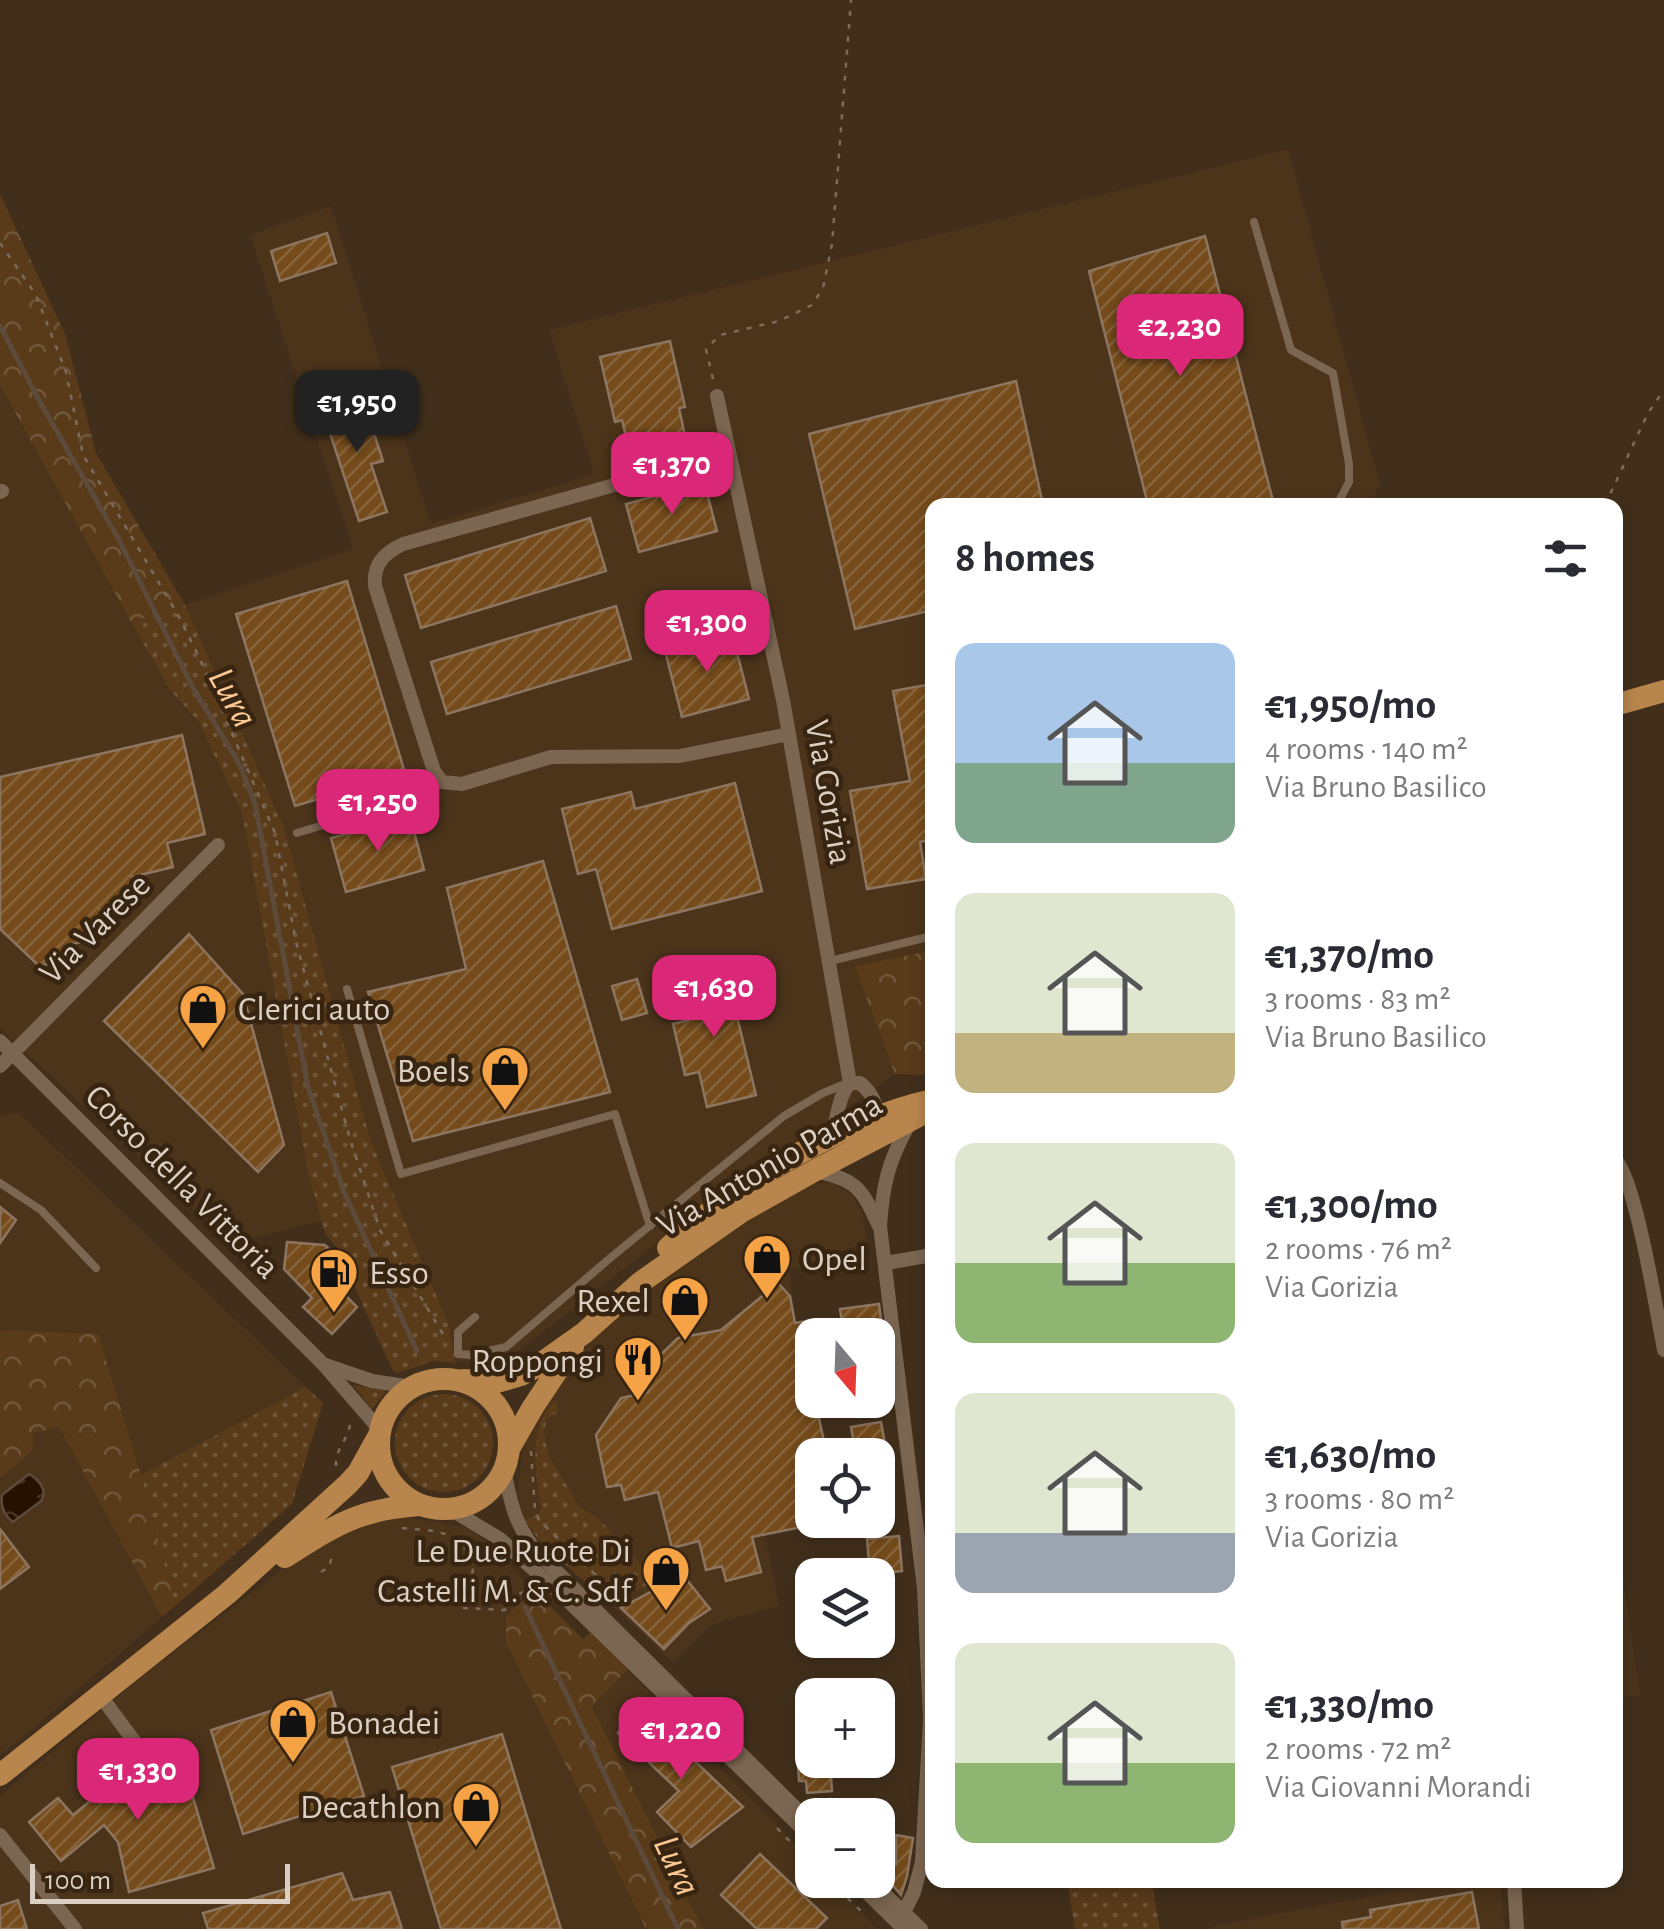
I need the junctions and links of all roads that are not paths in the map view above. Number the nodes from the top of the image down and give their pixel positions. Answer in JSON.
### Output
{"nodes":[{"id":1,"x":1254,"y":222,"type":"dead end"},
{"id":2,"x":717,"y":396,"type":"road end"},
{"id":3,"x":729,"y":453,"type":"junction"},
{"id":4,"x":1340,"y":498,"type":"edge"},
{"id":5,"x":1664,"y":691,"type":"edge"},
{"id":6,"x":1623,"y":703,"type":"edge"},
{"id":7,"x":789,"y":734,"type":"junction"},
{"id":8,"x":442,"y":782,"type":"junction"},
{"id":9,"x":298,"y":833,"type":"dead end"},
{"id":10,"x":218,"y":845,"type":"dead end"},
{"id":11,"x":925,"y":938,"type":"edge"},
{"id":12,"x":830,"y":961,"type":"junction"},
{"id":13,"x":347,"y":988,"type":"dead end"},
{"id":14,"x":0,"y":1041,"type":"edge"},
{"id":15,"x":12,"y":1052,"type":"junction"},
{"id":16,"x":0,"y":1066,"type":"edge"},
{"id":17,"x":850,"y":1082,"type":"junction"},
{"id":18,"x":925,"y":1102,"type":"edge"},
{"id":19,"x":925,"y":1113,"type":"edge"},
{"id":20,"x":875,"y":1116,"type":"junction"},
{"id":21,"x":909,"y":1123,"type":"junction"},
{"id":22,"x":827,"y":1141,"type":"junction"},
{"id":23,"x":814,"y":1171,"type":"junction"},
{"id":24,"x":1623,"y":1171,"type":"edge"},
{"id":25,"x":0,"y":1183,"type":"edge"},
{"id":26,"x":650,"y":1226,"type":"junction"},
{"id":27,"x":880,"y":1226,"type":"junction"},
{"id":28,"x":925,"y":1256,"type":"edge"},
{"id":29,"x":886,"y":1262,"type":"junction"},
{"id":30,"x":96,"y":1268,"type":"dead end"},
{"id":31,"x":641,"y":1282,"type":"junction"},
{"id":32,"x":474,"y":1318,"type":"dead end"},
{"id":33,"x":584,"y":1333,"type":"junction"},
{"id":34,"x":1664,"y":1350,"type":"edge"},
{"id":35,"x":324,"y":1365,"type":"junction"},
{"id":36,"x":462,"y":1380,"type":"junction"},
{"id":37,"x":412,"y":1387,"type":"junction"},
{"id":38,"x":380,"y":1432,"type":"junction"},
{"id":39,"x":515,"y":1454,"type":"junction"},
{"id":40,"x":420,"y":1504,"type":"junction"},
{"id":41,"x":450,"y":1509,"type":"junction"},
{"id":42,"x":228,"y":1594,"type":"junction"},
{"id":43,"x":925,"y":1610,"type":"edge"},
{"id":44,"x":100,"y":1695,"type":"junction"},
{"id":45,"x":108,"y":1761,"type":"dead end"},
{"id":46,"x":0,"y":1776,"type":"edge"},
{"id":47,"x":795,"y":1807,"type":"edge"},
{"id":48,"x":925,"y":1808,"type":"edge"},
{"id":49,"x":795,"y":1821,"type":"edge"},
{"id":50,"x":0,"y":1835,"type":"edge"},
{"id":51,"x":1514,"y":1888,"type":"edge"},
{"id":52,"x":872,"y":1898,"type":"edge"},
{"id":53,"x":889,"y":1898,"type":"edge"},
{"id":54,"x":904,"y":1912,"type":"junction"},
{"id":55,"x":75,"y":1929,"type":"edge"},
{"id":56,"x":904,"y":1929,"type":"edge"},
{"id":57,"x":922,"y":1929,"type":"edge"},
{"id":58,"x":1517,"y":1929,"type":"edge"}],
"edges":[{"from":1,"to":4,"type":"lane"},
{"from":2,"to":3,"type":"street","name":"Via Gorizia"},
{"from":3,"to":7,"type":"street","name":"Via Gorizia"},
{"from":3,"to":8,"type":"street"},
{"from":5,"to":6,"type":"main road"},
{"from":7,"to":8,"type":"street"},
{"from":7,"to":12,"type":"street","name":"Via Gorizia"},
{"from":8,"to":9,"type":"lane"},
{"from":10,"to":15,"type":"street","name":"Via Varese"},
{"from":11,"to":12,"type":"lane"},
{"from":12,"to":17,"type":"street","name":"Via Gorizia"},
{"from":13,"to":26,"type":"lane"},
{"from":14,"to":15,"type":"street","name":"Corso della Vittoria"},
{"from":15,"to":16,"type":"street","name":"Via Varese"},
{"from":15,"to":35,"type":"street","name":"Corso della Vittoria"},
{"from":17,"to":20,"type":"street","name":"Via Gorizia"},
{"from":17,"to":22,"type":"street","name":"Via Gorizia"},
{"from":17,"to":26,"type":"lane"},
{"from":18,"to":20,"type":"main road","name":"Via Antonio Parma"},
{"from":19,"to":21,"type":"main road","name":"Via Antonio Parma"},
{"from":20,"to":22,"type":"main road","name":"Via Antonio Parma"},
{"from":20,"to":23,"type":"street"},
{"from":21,"to":23,"type":"main road","name":"Via Antonio Parma"},
{"from":21,"to":27,"type":"street"},
{"from":22,"to":31,"type":"main road","name":"Via Antonio Parma"},
{"from":23,"to":27,"type":"street"},
{"from":23,"to":31,"type":"main road","name":"Via Antonio Parma"},
{"from":24,"to":34,"type":"street"},
{"from":25,"to":30,"type":"lane"},
{"from":26,"to":32,"type":"lane"},
{"from":27,"to":29,"type":"street"},
{"from":28,"to":29,"type":"street"},
{"from":29,"to":43,"type":"street"},
{"from":31,"to":33,"type":"main road","name":"Via Antonio Parma"},
{"from":33,"to":36,"type":"main road","name":"Via Antonio Parma"},
{"from":33,"to":39,"type":"main road","name":"Via Antonio Parma"},
{"from":35,"to":37,"type":"street","name":"Corso della Vittoria"},
{"from":35,"to":38,"type":"street","name":"Corso della Vittoria"},
{"from":36,"to":37,"type":"main road"},
{"from":36,"to":39,"type":"main road"},
{"from":37,"to":38,"type":"main road"},
{"from":38,"to":40,"type":"main road"},
{"from":38,"to":42,"type":"main road"},
{"from":39,"to":41,"type":"main road"},
{"from":39,"to":47,"type":"street"},
{"from":40,"to":41,"type":"main road"},
{"from":40,"to":42,"type":"main road"},
{"from":41,"to":49,"type":"street"},
{"from":42,"to":44,"type":"main road"},
{"from":44,"to":45,"type":"street"},
{"from":44,"to":46,"type":"main road"},
{"from":48,"to":54,"type":"street"},
{"from":50,"to":55,"type":"street"},
{"from":51,"to":58,"type":"street"},
{"from":52,"to":56,"type":"street"},
{"from":53,"to":54,"type":"street"},
{"from":54,"to":57,"type":"street"}]}
